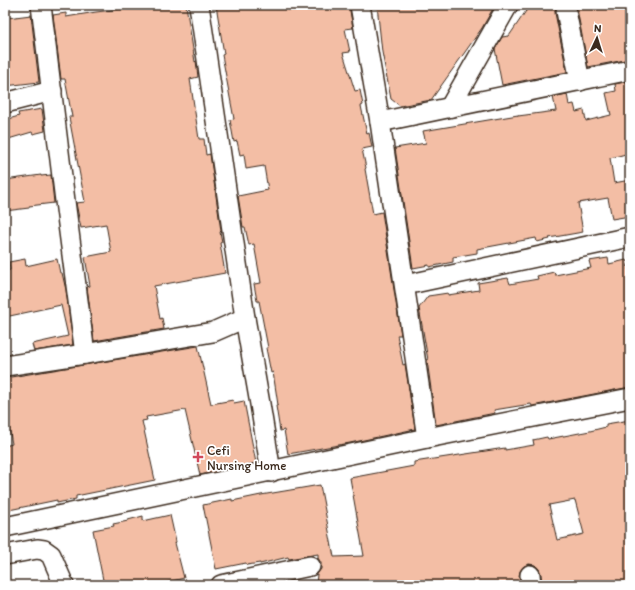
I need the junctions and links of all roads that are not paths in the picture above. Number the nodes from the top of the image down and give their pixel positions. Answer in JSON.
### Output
{"nodes":[{"id":1,"x":41,"y":5,"type":"edge"},
{"id":2,"x":199,"y":5,"type":"edge"},
{"id":3,"x":360,"y":5,"type":"edge"},
{"id":4,"x":508,"y":5,"type":"edge"},
{"id":5,"x":566,"y":11,"type":"dead end"},
{"id":6,"x":630,"y":70,"type":"edge"},
{"id":7,"x":580,"y":81,"type":"junction"},
{"id":8,"x":52,"y":91,"type":"junction"},
{"id":9,"x":5,"y":103,"type":"edge"},
{"id":10,"x":450,"y":107,"type":"junction"},
{"id":11,"x":380,"y":122,"type":"junction"},
{"id":12,"x":630,"y":237,"type":"edge"},
{"id":13,"x":405,"y":285,"type":"junction"},
{"id":14,"x":245,"y":318,"type":"junction"},
{"id":15,"x":85,"y":354,"type":"junction"},
{"id":16,"x":5,"y":366,"type":"edge"},
{"id":17,"x":630,"y":398,"type":"edge"},
{"id":18,"x":427,"y":438,"type":"junction"},
{"id":19,"x":271,"y":472,"type":"junction"},
{"id":20,"x":5,"y":527,"type":"edge"},
{"id":21,"x":5,"y":555,"type":"edge"},
{"id":22,"x":310,"y":566,"type":"dead end"},
{"id":23,"x":64,"y":585,"type":"edge"},
{"id":24,"x":221,"y":585,"type":"edge"}],
"edges":[{"from":1,"to":8,"type":"street"},
{"from":2,"to":14,"type":"street"},
{"from":3,"to":11,"type":"street"},
{"from":4,"to":10,"type":"street"},
{"from":5,"to":7,"type":"street"},
{"from":6,"to":7,"type":"street"},
{"from":7,"to":10,"type":"street"},
{"from":8,"to":9,"type":"street"},
{"from":8,"to":15,"type":"street"},
{"from":10,"to":11,"type":"street"},
{"from":11,"to":13,"type":"street"},
{"from":12,"to":13,"type":"street"},
{"from":13,"to":18,"type":"street"},
{"from":14,"to":15,"type":"street"},
{"from":14,"to":19,"type":"street"},
{"from":15,"to":16,"type":"street"},
{"from":17,"to":18,"type":"street"},
{"from":18,"to":19,"type":"street"},
{"from":19,"to":20,"type":"street"},
{"from":21,"to":23,"type":"street"},
{"from":22,"to":24,"type":"street"}]}
